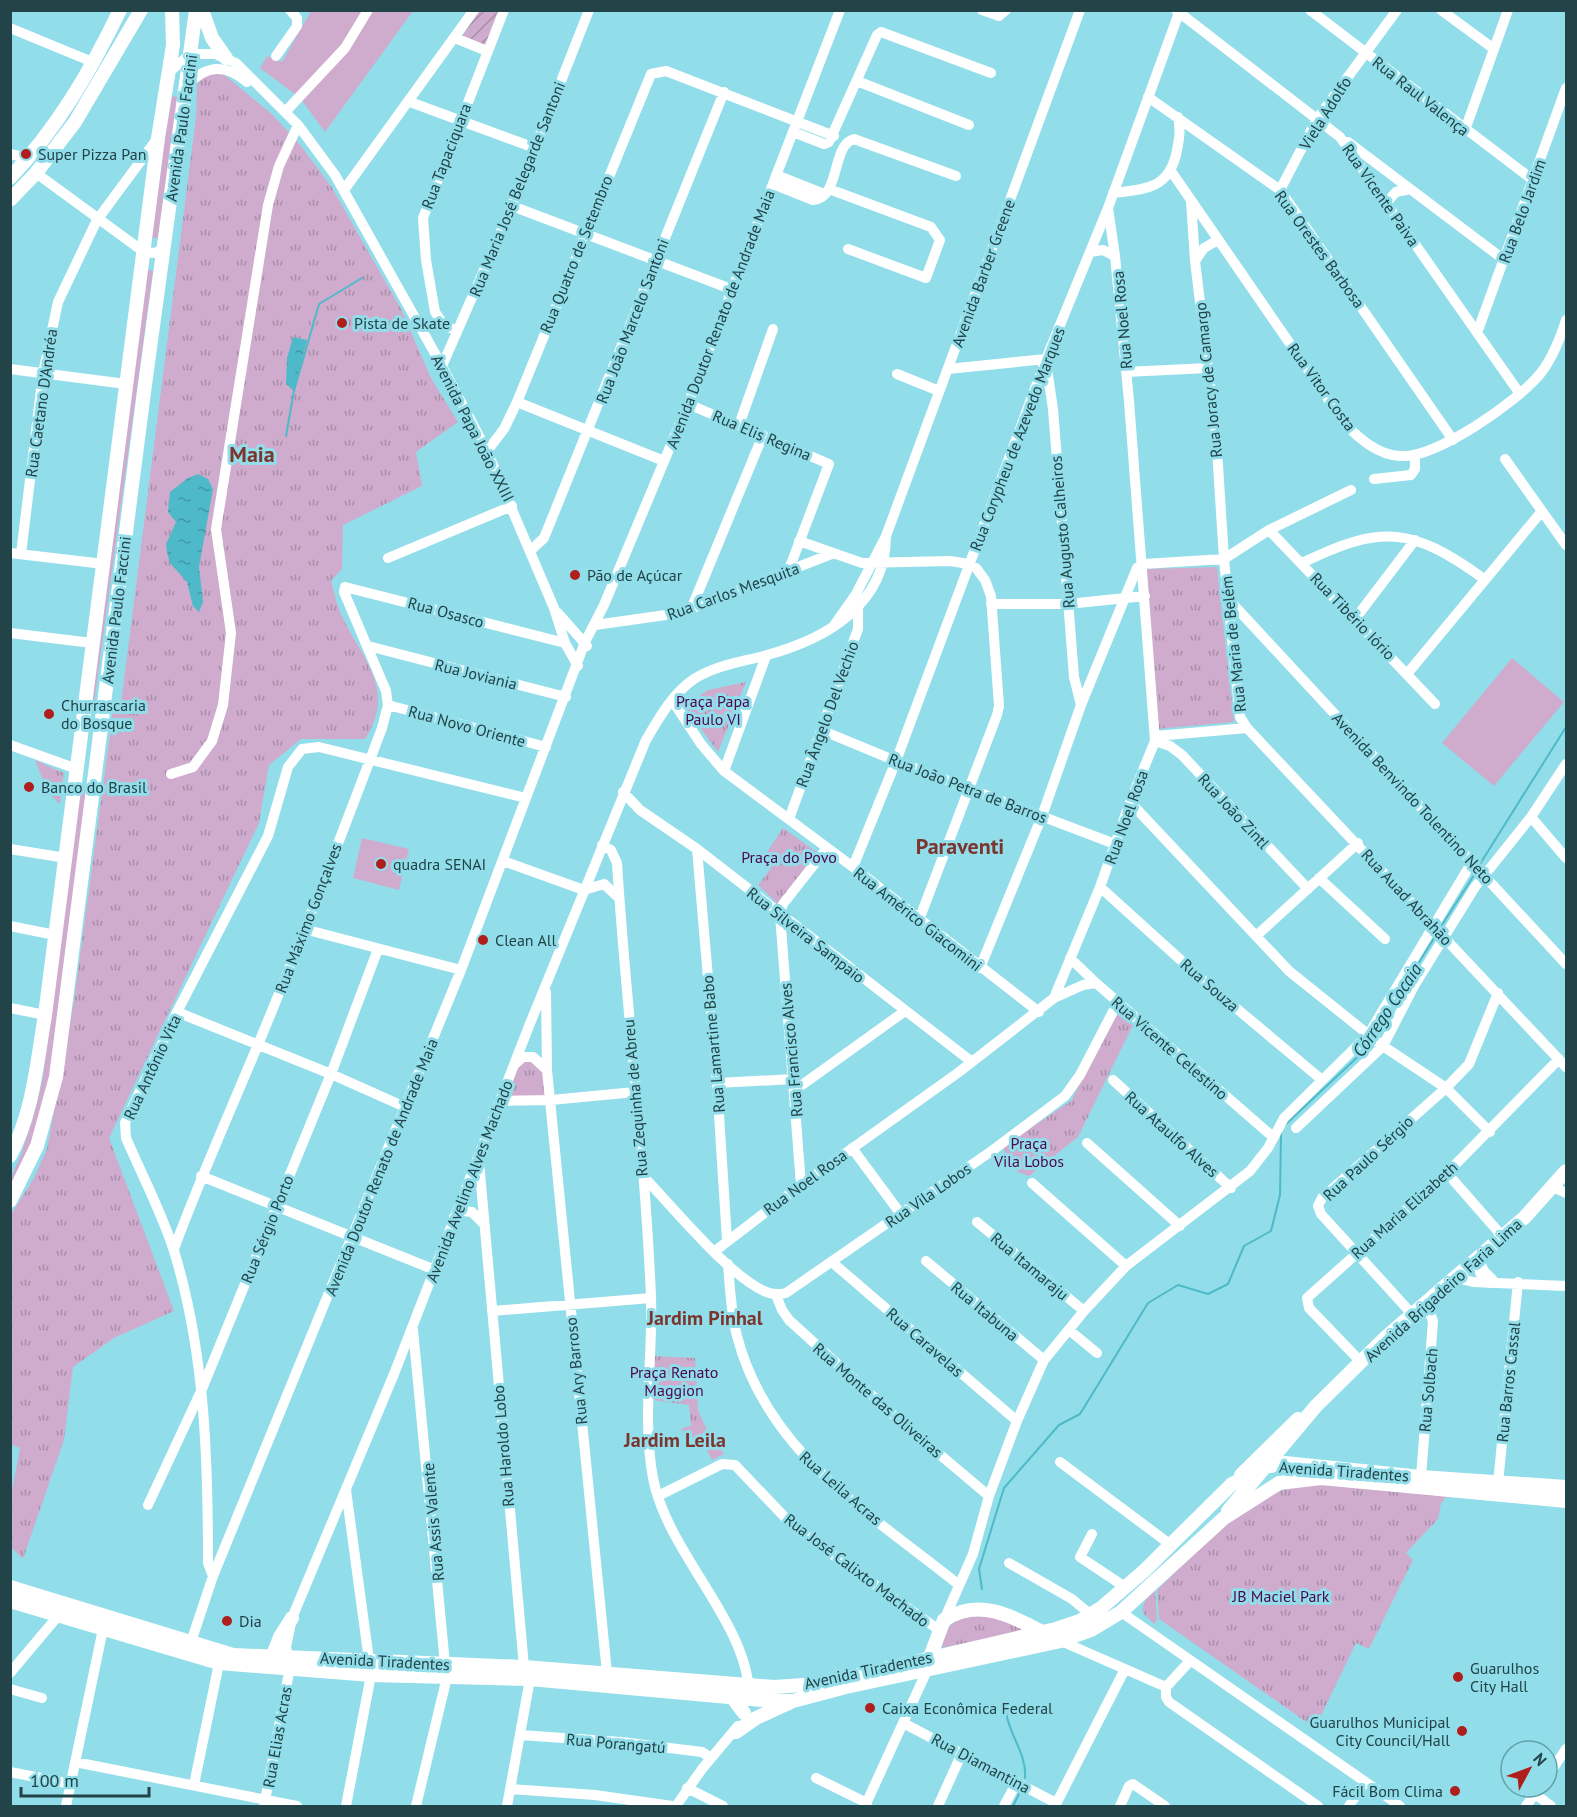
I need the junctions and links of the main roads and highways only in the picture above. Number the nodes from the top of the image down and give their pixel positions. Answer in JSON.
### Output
{"nodes":[{"id":1,"x":120,"y":10,"type":"edge"},
{"id":2,"x":141,"y":10,"type":"edge"},
{"id":3,"x":172,"y":10,"type":"edge"},
{"id":4,"x":196,"y":10,"type":"edge"},
{"id":5,"x":202,"y":10,"type":"edge"},
{"id":6,"x":106,"y":38,"type":"junction"},
{"id":7,"x":119,"y":46,"type":"junction"},
{"id":8,"x":226,"y":58,"type":"road end"},
{"id":9,"x":10,"y":178,"type":"edge"},
{"id":10,"x":10,"y":200,"type":"edge"},
{"id":11,"x":85,"y":692,"type":"junction"},
{"id":12,"x":102,"y":719,"type":"junction"},
{"id":13,"x":77,"y":769,"type":"junction"},
{"id":14,"x":93,"y":787,"type":"junction"},
{"id":15,"x":15,"y":1135,"type":"edge"},
{"id":16,"x":10,"y":1156,"type":"edge"},
{"id":17,"x":1566,"y":1171,"type":"edge"},
{"id":18,"x":10,"y":1202,"type":"edge"},
{"id":19,"x":1477,"y":1260,"type":"junction"},
{"id":20,"x":1491,"y":1281,"type":"road end"},
{"id":21,"x":1316,"y":1406,"type":"junction"},
{"id":22,"x":1265,"y":1467,"type":"junction"},
{"id":23,"x":1232,"y":1484,"type":"junction"},
{"id":24,"x":1566,"y":1487,"type":"edge"},
{"id":25,"x":1566,"y":1501,"type":"edge"},
{"id":26,"x":1224,"y":1518,"type":"junction"},
{"id":27,"x":10,"y":1587,"type":"edge"},
{"id":28,"x":10,"y":1601,"type":"edge"},
{"id":29,"x":292,"y":1618,"type":"road end"},
{"id":30,"x":1042,"y":1632,"type":"junction"},
{"id":31,"x":189,"y":1649,"type":"junction"},
{"id":32,"x":272,"y":1657,"type":"junction"},
{"id":33,"x":288,"y":1662,"type":"junction"},
{"id":34,"x":930,"y":1663,"type":"junction"},
{"id":35,"x":446,"y":1671,"type":"junction"},
{"id":36,"x":527,"y":1673,"type":"junction"},
{"id":37,"x":719,"y":1684,"type":"junction"},
{"id":38,"x":749,"y":1692,"type":"junction"},
{"id":39,"x":733,"y":1697,"type":"junction"},
{"id":40,"x":793,"y":1701,"type":"junction"},
{"id":41,"x":744,"y":1713,"type":"road end"},
{"id":42,"x":736,"y":1732,"type":"road end"}],
"edges":[{"from":1,"to":6,"type":"main road"},
{"from":2,"to":7,"type":"main road"},
{"from":3,"to":11,"type":"main road","name":"Avenida Paulo Faccini"},
{"from":4,"to":12,"type":"main road","name":"Avenida Paulo Faccini"},
{"from":5,"to":8,"type":"main road"},
{"from":6,"to":7,"type":"main road"},
{"from":6,"to":9,"type":"main road"},
{"from":7,"to":10,"type":"main road"},
{"from":11,"to":12,"type":"main road"},
{"from":11,"to":13,"type":"main road","name":"Avenida Paulo Faccini"},
{"from":12,"to":14,"type":"main road","name":"Avenida Paulo Faccini"},
{"from":13,"to":14,"type":"main road"},
{"from":13,"to":15,"type":"main road","name":"Avenida Paulo Faccini"},
{"from":14,"to":18,"type":"main road","name":"Avenida Paulo Faccini"},
{"from":15,"to":16,"type":"main road","name":"Avenida Paulo Faccini"},
{"from":17,"to":19,"type":"main road","name":"Avenida Brigadeiro Faria Lima"},
{"from":19,"to":20,"type":"main road"},
{"from":19,"to":21,"type":"main road","name":"Avenida Brigadeiro Faria Lima"},
{"from":21,"to":22,"type":"main road","name":"Avenida Brigadeiro Faria Lima"},
{"from":21,"to":23,"type":"main road","name":"Avenida Brigadeiro Faria Lima"},
{"from":22,"to":23,"type":"main road","name":"Avenida Tiradentes"},
{"from":22,"to":24,"type":"main road","name":"Avenida Tiradentes"},
{"from":22,"to":26,"type":"main road","name":"Avenida Brigadeiro Faria Lima"},
{"from":23,"to":30,"type":"main road","name":"Avenida Tiradentes"},
{"from":25,"to":26,"type":"main road","name":"Avenida Tiradentes"},
{"from":26,"to":34,"type":"main road","name":"Avenida Tiradentes"},
{"from":27,"to":31,"type":"main road","name":"Avenida Tiradentes"},
{"from":28,"to":31,"type":"main road","name":"Avenida Tiradentes"},
{"from":29,"to":32,"type":"main road"},
{"from":30,"to":34,"type":"main road","name":"Avenida Tiradentes"},
{"from":30,"to":34,"type":"main road"},
{"from":31,"to":32,"type":"main road","name":"Avenida Tiradentes"},
{"from":31,"to":33,"type":"main road","name":"Avenida Tiradentes"},
{"from":32,"to":33,"type":"main road","name":"Avenida Tiradentes"},
{"from":33,"to":35,"type":"main road","name":"Avenida Tiradentes"},
{"from":33,"to":35,"type":"main road","name":"Avenida Tiradentes"},
{"from":34,"to":38,"type":"main road","name":"Avenida Tiradentes"},
{"from":34,"to":40,"type":"main road","name":"Avenida Tiradentes"},
{"from":35,"to":36,"type":"main road","name":"Avenida Tiradentes"},
{"from":36,"to":37,"type":"main road","name":"Avenida Tiradentes"},
{"from":36,"to":39,"type":"main road","name":"Avenida Tiradentes"},
{"from":37,"to":38,"type":"main road","name":"Avenida Tiradentes"},
{"from":37,"to":39,"type":"main road"},
{"from":38,"to":39,"type":"main road","name":"Avenida Tiradentes"},
{"from":38,"to":40,"type":"main road","name":"Avenida Tiradentes"},
{"from":39,"to":41,"type":"main road"},
{"from":40,"to":42,"type":"main road"}]}
